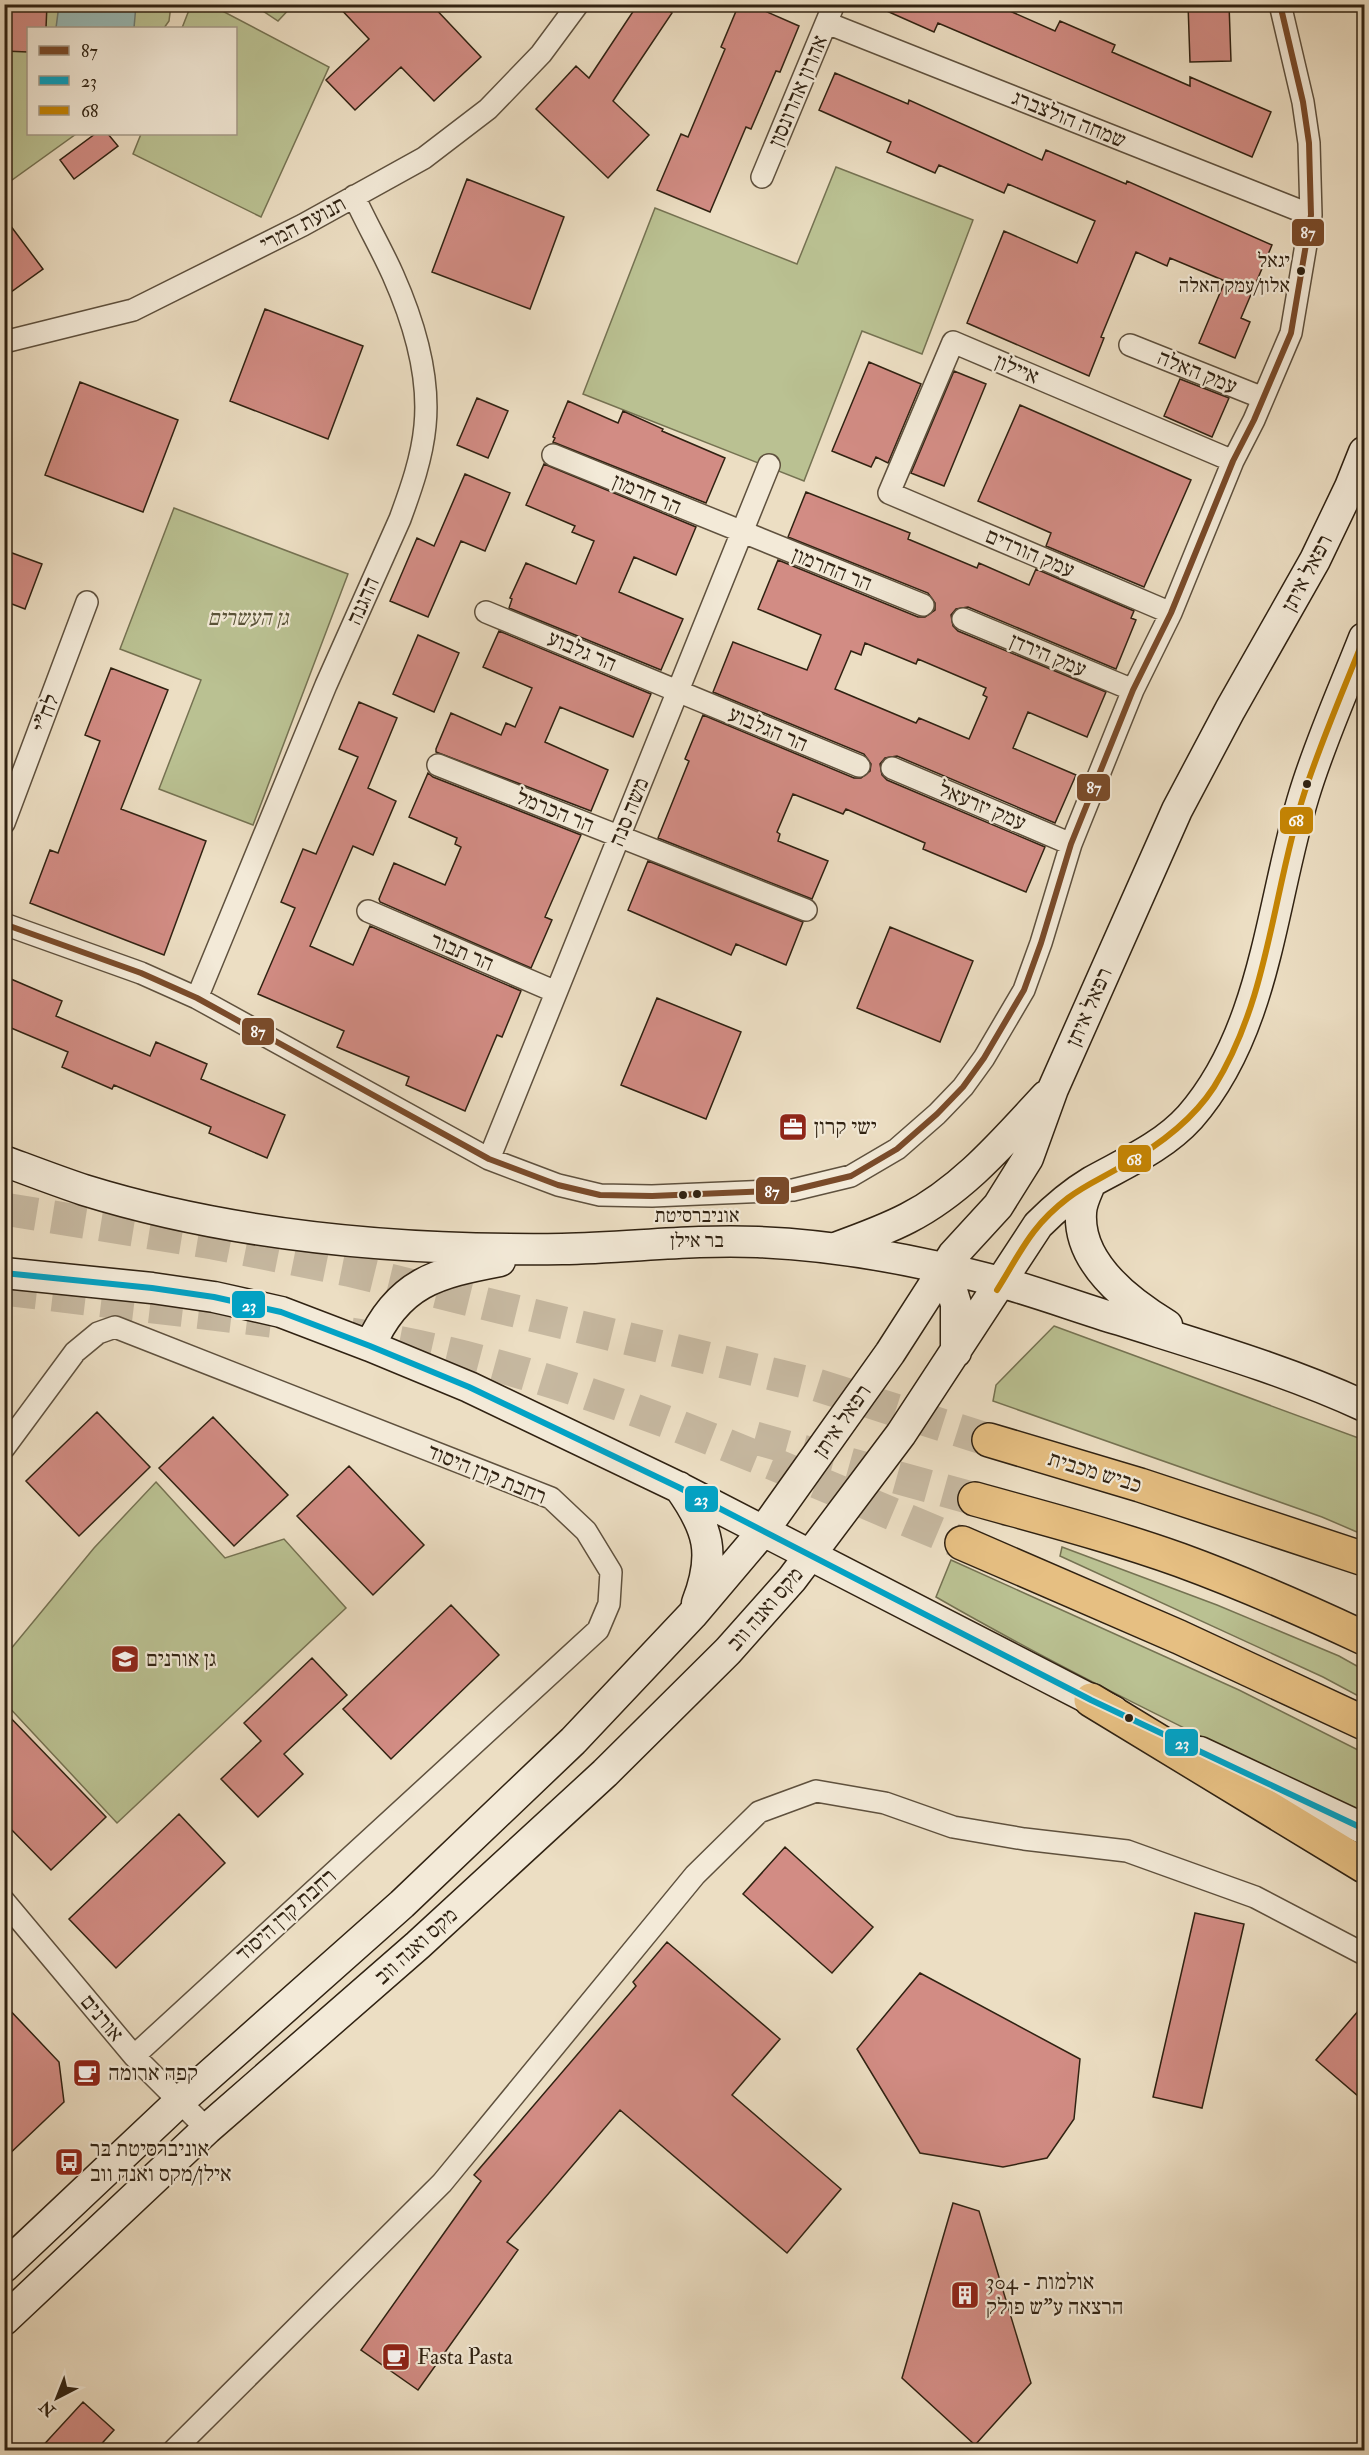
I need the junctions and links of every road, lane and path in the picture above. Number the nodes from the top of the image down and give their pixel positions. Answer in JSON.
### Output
{"nodes":[{"id":1,"x":578,"y":4,"type":"edge"},
{"id":2,"x":1280,"y":4,"type":"edge"},
{"id":3,"x":830,"y":14,"type":"edge"},
{"id":4,"x":762,"y":177,"type":"dead end"},
{"id":5,"x":354,"y":196,"type":"junction"},
{"id":6,"x":1311,"y":215,"type":"junction"},
{"id":7,"x":4,"y":342,"type":"edge"},
{"id":8,"x":1130,"y":345,"type":"dead end"},
{"id":9,"x":1263,"y":398,"type":"junction"},
{"id":10,"x":1365,"y":452,"type":"edge"},
{"id":11,"x":553,"y":455,"type":"dead end"},
{"id":12,"x":1233,"y":461,"type":"junction"},
{"id":13,"x":769,"y":465,"type":"dead end"},
{"id":14,"x":889,"y":493,"type":"joint"},
{"id":15,"x":741,"y":533,"type":"junction"},
{"id":16,"x":87,"y":602,"type":"dead end"},
{"id":17,"x":923,"y":605,"type":"dead end"},
{"id":18,"x":486,"y":612,"type":"dead end"},
{"id":19,"x":1170,"y":613,"type":"junction"},
{"id":20,"x":963,"y":619,"type":"dead end"},
{"id":21,"x":1365,"y":638,"type":"edge"},
{"id":22,"x":1133,"y":690,"type":"junction"},
{"id":23,"x":678,"y":691,"type":"junction"},
{"id":24,"x":438,"y":765,"type":"dead end"},
{"id":25,"x":859,"y":766,"type":"dead end"},
{"id":26,"x":892,"y":768,"type":"dead end"},
{"id":27,"x":4,"y":823,"type":"edge"},
{"id":28,"x":619,"y":837,"type":"junction"},
{"id":29,"x":1071,"y":844,"type":"junction"},
{"id":30,"x":806,"y":910,"type":"dead end"},
{"id":31,"x":368,"y":911,"type":"dead end"},
{"id":32,"x":4,"y":924,"type":"edge"},
{"id":33,"x":556,"y":992,"type":"junction"},
{"id":34,"x":197,"y":998,"type":"junction"},
{"id":35,"x":1053,"y":1089,"type":"junction"},
{"id":36,"x":489,"y":1159,"type":"junction"},
{"id":37,"x":4,"y":1161,"type":"edge"},
{"id":38,"x":1090,"y":1182,"type":"junction"},
{"id":39,"x":563,"y":1249,"type":"junction"},
{"id":40,"x":833,"y":1249,"type":"junction"},
{"id":41,"x":945,"y":1268,"type":"junction"},
{"id":42,"x":4,"y":1273,"type":"edge"},
{"id":43,"x":1001,"y":1282,"type":"junction"},
{"id":44,"x":1199,"y":1344,"type":"junction"},
{"id":45,"x":370,"y":1346,"type":"junction"},
{"id":46,"x":956,"y":1352,"type":"junction"},
{"id":47,"x":1365,"y":1406,"type":"edge"},
{"id":48,"x":989,"y":1440,"type":"tunnel mouth"},
{"id":49,"x":4,"y":1448,"type":"edge"},
{"id":50,"x":678,"y":1487,"type":"junction"},
{"id":51,"x":975,"y":1499,"type":"tunnel mouth"},
{"id":52,"x":1200,"y":1505,"type":"junction"},
{"id":53,"x":764,"y":1530,"type":"junction"},
{"id":54,"x":962,"y":1543,"type":"tunnel mouth"},
{"id":55,"x":810,"y":1556,"type":"junction"},
{"id":56,"x":1365,"y":1559,"type":"edge"},
{"id":57,"x":1365,"y":1577,"type":"edge"},
{"id":58,"x":692,"y":1615,"type":"junction"},
{"id":59,"x":1365,"y":1638,"type":"edge"},
{"id":60,"x":1091,"y":1700,"type":"junction"},
{"id":61,"x":1365,"y":1723,"type":"edge"},
{"id":62,"x":1365,"y":1829,"type":"edge"},
{"id":63,"x":1365,"y":1866,"type":"edge"},
{"id":64,"x":6,"y":1905,"type":"edge"},
{"id":65,"x":1365,"y":1954,"type":"edge"},
{"id":66,"x":134,"y":2056,"type":"junction"},
{"id":67,"x":179,"y":2102,"type":"junction"},
{"id":68,"x":207,"y":2129,"type":"junction"},
{"id":69,"x":4,"y":2267,"type":"edge"},
{"id":70,"x":4,"y":2320,"type":"edge"},
{"id":71,"x":174,"y":2451,"type":"edge"}],
"edges":[{"from":1,"to":5,"type":"street","name":"תנועת המרי"},
{"from":2,"to":6,"type":"street"},
{"from":3,"to":4,"type":"street","name":"אהרון אהרונסון"},
{"from":3,"to":6,"type":"street","name":"שמחה הולצברג"},
{"from":5,"to":7,"type":"street","name":"תנועת המרי"},
{"from":5,"to":34,"type":"street","name":"ההגנה"},
{"from":6,"to":9,"type":"street"},
{"from":8,"to":9,"type":"street","name":"עמק האלה"},
{"from":9,"to":12,"type":"street"},
{"from":10,"to":35,"type":"main road","name":"רפאל איתן"},
{"from":11,"to":15,"type":"street","name":"הר חרמון"},
{"from":12,"to":14,"type":"street","name":"איילון"},
{"from":12,"to":19,"type":"street"},
{"from":13,"to":15,"type":"street","name":"משה סנה"},
{"from":14,"to":19,"type":"street","name":"עמק הורדים"},
{"from":15,"to":17,"type":"street","name":"הר החרמון"},
{"from":15,"to":23,"type":"street","name":"משה סנה"},
{"from":16,"to":27,"type":"street","name":"לח\"י"},
{"from":18,"to":23,"type":"street","name":"הר גלבוע"},
{"from":19,"to":22,"type":"street"},
{"from":20,"to":22,"type":"street","name":"עמק הירדן"},
{"from":21,"to":38,"type":"main road"},
{"from":22,"to":29,"type":"street"},
{"from":23,"to":25,"type":"street","name":"הר הגלבוע"},
{"from":23,"to":28,"type":"street","name":"משה סנה"},
{"from":24,"to":28,"type":"street","name":"הר הכרמל"},
{"from":26,"to":29,"type":"street","name":"עמק יזרעאל"},
{"from":28,"to":30,"type":"street","name":"הר הכרמל"},
{"from":28,"to":33,"type":"street","name":"משה סנה"},
{"from":29,"to":36,"type":"street"},
{"from":31,"to":33,"type":"street","name":"הר תבור"},
{"from":32,"to":34,"type":"street"},
{"from":33,"to":36,"type":"street","name":"משה סנה"},
{"from":34,"to":36,"type":"street"},
{"from":35,"to":40,"type":"main road"},
{"from":35,"to":41,"type":"main road","name":"רפאל איתן"},
{"from":37,"to":39,"type":"main road"},
{"from":38,"to":43,"type":"main road"},
{"from":38,"to":44,"type":"main road"},
{"from":39,"to":40,"type":"main road"},
{"from":39,"to":45,"type":"main road"},
{"from":40,"to":41,"type":"main road"},
{"from":41,"to":43,"type":"main road"},
{"from":41,"to":46,"type":"main road"},
{"from":41,"to":53,"type":"main road","name":"רפאל איתן"},
{"from":42,"to":45,"type":"main road"},
{"from":43,"to":44,"type":"main road"},
{"from":43,"to":46,"type":"main road"},
{"from":44,"to":47,"type":"main road"},
{"from":45,"to":50,"type":"main road"},
{"from":46,"to":55,"type":"main road"},
{"from":48,"to":52,"type":"highway","name":"כביש מכבית"},
{"from":49,"to":66,"type":"street","name":"רחבת קרן היסוד"},
{"from":50,"to":53,"type":"main road"},
{"from":50,"to":58,"type":"main road"},
{"from":51,"to":59,"type":"highway"},
{"from":52,"to":56,"type":"highway"},
{"from":52,"to":57,"type":"highway"},
{"from":53,"to":55,"type":"main road"},
{"from":53,"to":58,"type":"main road","name":"מקס ואנה ווב"},
{"from":54,"to":61,"type":"highway"},
{"from":55,"to":60,"type":"main road"},
{"from":55,"to":68,"type":"main road","name":"מקס ואנה ווב"},
{"from":58,"to":67,"type":"main road","name":"מקס ואנה ווב"},
{"from":60,"to":62,"type":"main road"},
{"from":60,"to":63,"type":"highway"},
{"from":64,"to":66,"type":"street","name":"אורנים"},
{"from":65,"to":71,"type":"street"},
{"from":66,"to":67,"type":"street","name":"אורנים"},
{"from":67,"to":68,"type":"street","name":"אורנים"},
{"from":67,"to":69,"type":"main road","name":"מקס ואנה ווב"},
{"from":68,"to":70,"type":"main road","name":"מקס ואנה ווב"}]}
